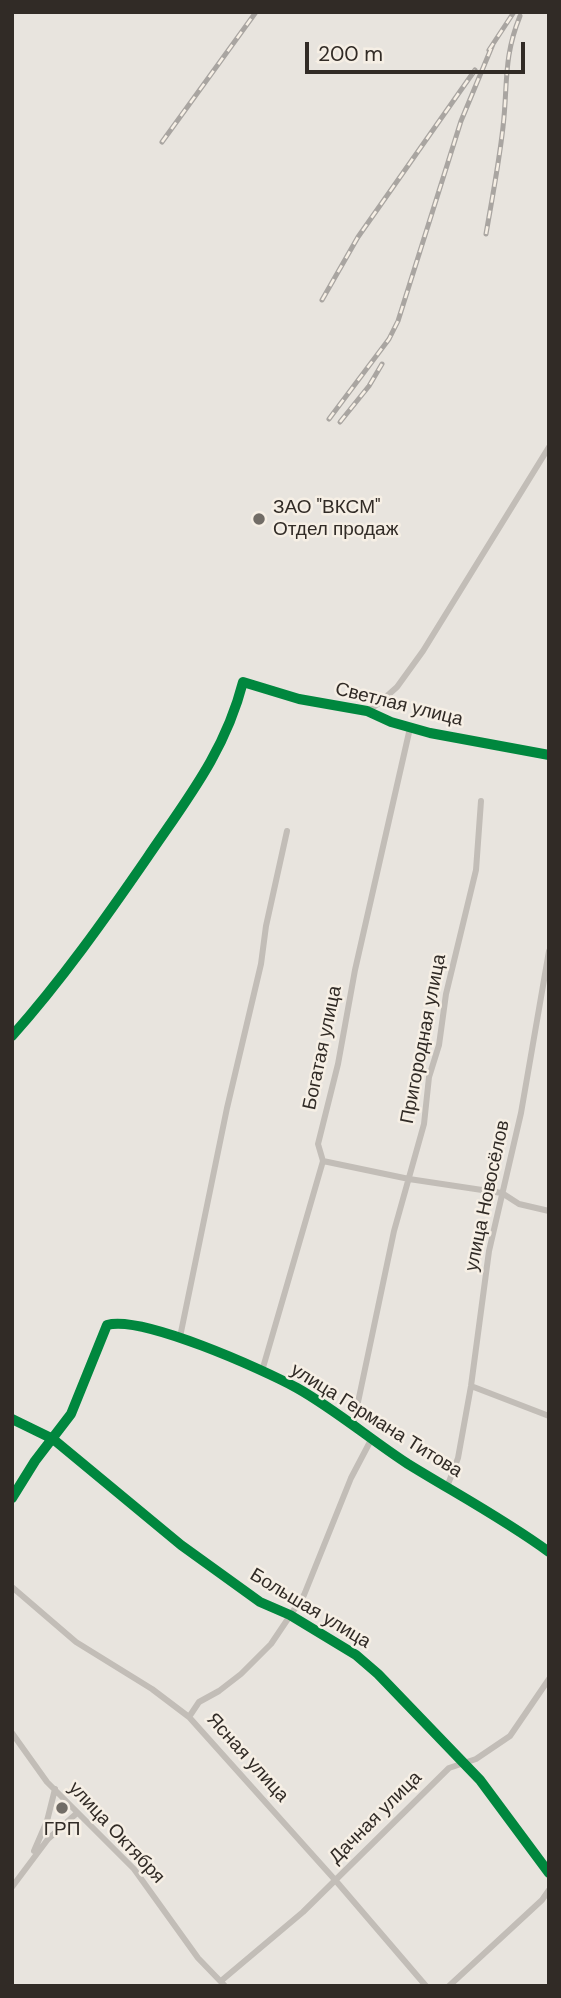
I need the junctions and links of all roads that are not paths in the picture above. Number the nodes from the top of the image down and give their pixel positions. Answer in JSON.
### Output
{"nodes":[{"id":1,"x":549,"y":447,"type":"edge"},
{"id":2,"x":367,"y":711,"type":"junction"},
{"id":3,"x":410,"y":727,"type":"junction"},
{"id":4,"x":549,"y":755,"type":"edge"},
{"id":5,"x":481,"y":802,"type":"dead end"},
{"id":6,"x":287,"y":831,"type":"dead end"},
{"id":7,"x":549,"y":951,"type":"edge"},
{"id":8,"x":12,"y":1036,"type":"edge"},
{"id":9,"x":323,"y":1161,"type":"junction"},
{"id":10,"x":409,"y":1179,"type":"junction"},
{"id":11,"x":502,"y":1193,"type":"junction"},
{"id":12,"x":549,"y":1211,"type":"edge"},
{"id":13,"x":180,"y":1337,"type":"junction"},
{"id":14,"x":262,"y":1371,"type":"junction"},
{"id":15,"x":471,"y":1386,"type":"junction"},
{"id":16,"x":549,"y":1416,"type":"edge"},
{"id":17,"x":12,"y":1419,"type":"edge"},
{"id":18,"x":353,"y":1426,"type":"junction"},
{"id":19,"x":372,"y":1438,"type":"junction"},
{"id":20,"x":53,"y":1439,"type":"junction"},
{"id":21,"x":447,"y":1487,"type":"junction"},
{"id":22,"x":12,"y":1498,"type":"edge"},
{"id":23,"x":549,"y":1552,"type":"edge"},
{"id":24,"x":12,"y":1587,"type":"edge"},
{"id":25,"x":290,"y":1615,"type":"junction"},
{"id":26,"x":549,"y":1679,"type":"edge"},
{"id":27,"x":189,"y":1717,"type":"junction"},
{"id":28,"x":12,"y":1733,"type":"edge"},
{"id":29,"x":463,"y":1763,"type":"junction"},
{"id":30,"x":55,"y":1789,"type":"junction"},
{"id":31,"x":77,"y":1813,"type":"junction"},
{"id":32,"x":31,"y":1859,"type":"junction"},
{"id":33,"x":549,"y":1872,"type":"edge"},
{"id":34,"x":336,"y":1881,"type":"junction"},
{"id":35,"x":12,"y":1887,"type":"edge"},
{"id":36,"x":549,"y":1890,"type":"edge"},
{"id":37,"x":223,"y":1983,"type":"edge"},
{"id":38,"x":426,"y":1986,"type":"edge"},
{"id":39,"x":449,"y":1986,"type":"edge"}],
"edges":[{"from":1,"to":2,"type":"street"},
{"from":2,"to":3,"type":"street","name":"Светлая улица"},
{"from":2,"to":8,"type":"street","name":"Светлая улица"},
{"from":3,"to":4,"type":"street","name":"Светлая улица"},
{"from":3,"to":9,"type":"street","name":"Богатая улица"},
{"from":5,"to":10,"type":"street","name":"Пригородная улица"},
{"from":6,"to":13,"type":"street"},
{"from":7,"to":11,"type":"street","name":"улица Новосёлов"},
{"from":9,"to":10,"type":"street"},
{"from":9,"to":14,"type":"street","name":"Богатая улица"},
{"from":10,"to":11,"type":"street"},
{"from":10,"to":18,"type":"street","name":"Пригородная улица"},
{"from":11,"to":12,"type":"street"},
{"from":11,"to":15,"type":"street","name":"улица Новосёлов"},
{"from":13,"to":14,"type":"street","name":"улица Германа Титова"},
{"from":13,"to":20,"type":"street","name":"улица Германа Титова"},
{"from":14,"to":18,"type":"street","name":"улица Германа Титова"},
{"from":15,"to":16,"type":"street"},
{"from":15,"to":21,"type":"street","name":"улица Новосёлов"},
{"from":17,"to":20,"type":"street","name":"Большая улица"},
{"from":18,"to":19,"type":"street","name":"улица Германа Титова"},
{"from":19,"to":21,"type":"street","name":"улица Германа Титова"},
{"from":19,"to":25,"type":"street"},
{"from":20,"to":22,"type":"street"},
{"from":20,"to":25,"type":"street","name":"Большая улица"},
{"from":21,"to":23,"type":"street","name":"улица Германа Титова"},
{"from":24,"to":27,"type":"street","name":"Ясная улица"},
{"from":25,"to":27,"type":"street"},
{"from":25,"to":29,"type":"street","name":"Большая улица"},
{"from":26,"to":29,"type":"street","name":"Дачная улица"},
{"from":27,"to":34,"type":"street","name":"Ясная улица"},
{"from":28,"to":30,"type":"street","name":"улица Октября"},
{"from":29,"to":33,"type":"street","name":"Большая улица"},
{"from":29,"to":34,"type":"street","name":"Дачная улица"},
{"from":30,"to":31,"type":"street","name":"улица Октября"},
{"from":30,"to":32,"type":"street"},
{"from":31,"to":32,"type":"street"},
{"from":31,"to":37,"type":"street","name":"улица Октября"},
{"from":32,"to":35,"type":"street"},
{"from":34,"to":37,"type":"street","name":"Дачная улица"},
{"from":34,"to":38,"type":"street","name":"Ясная улица"},
{"from":36,"to":39,"type":"street"}]}
